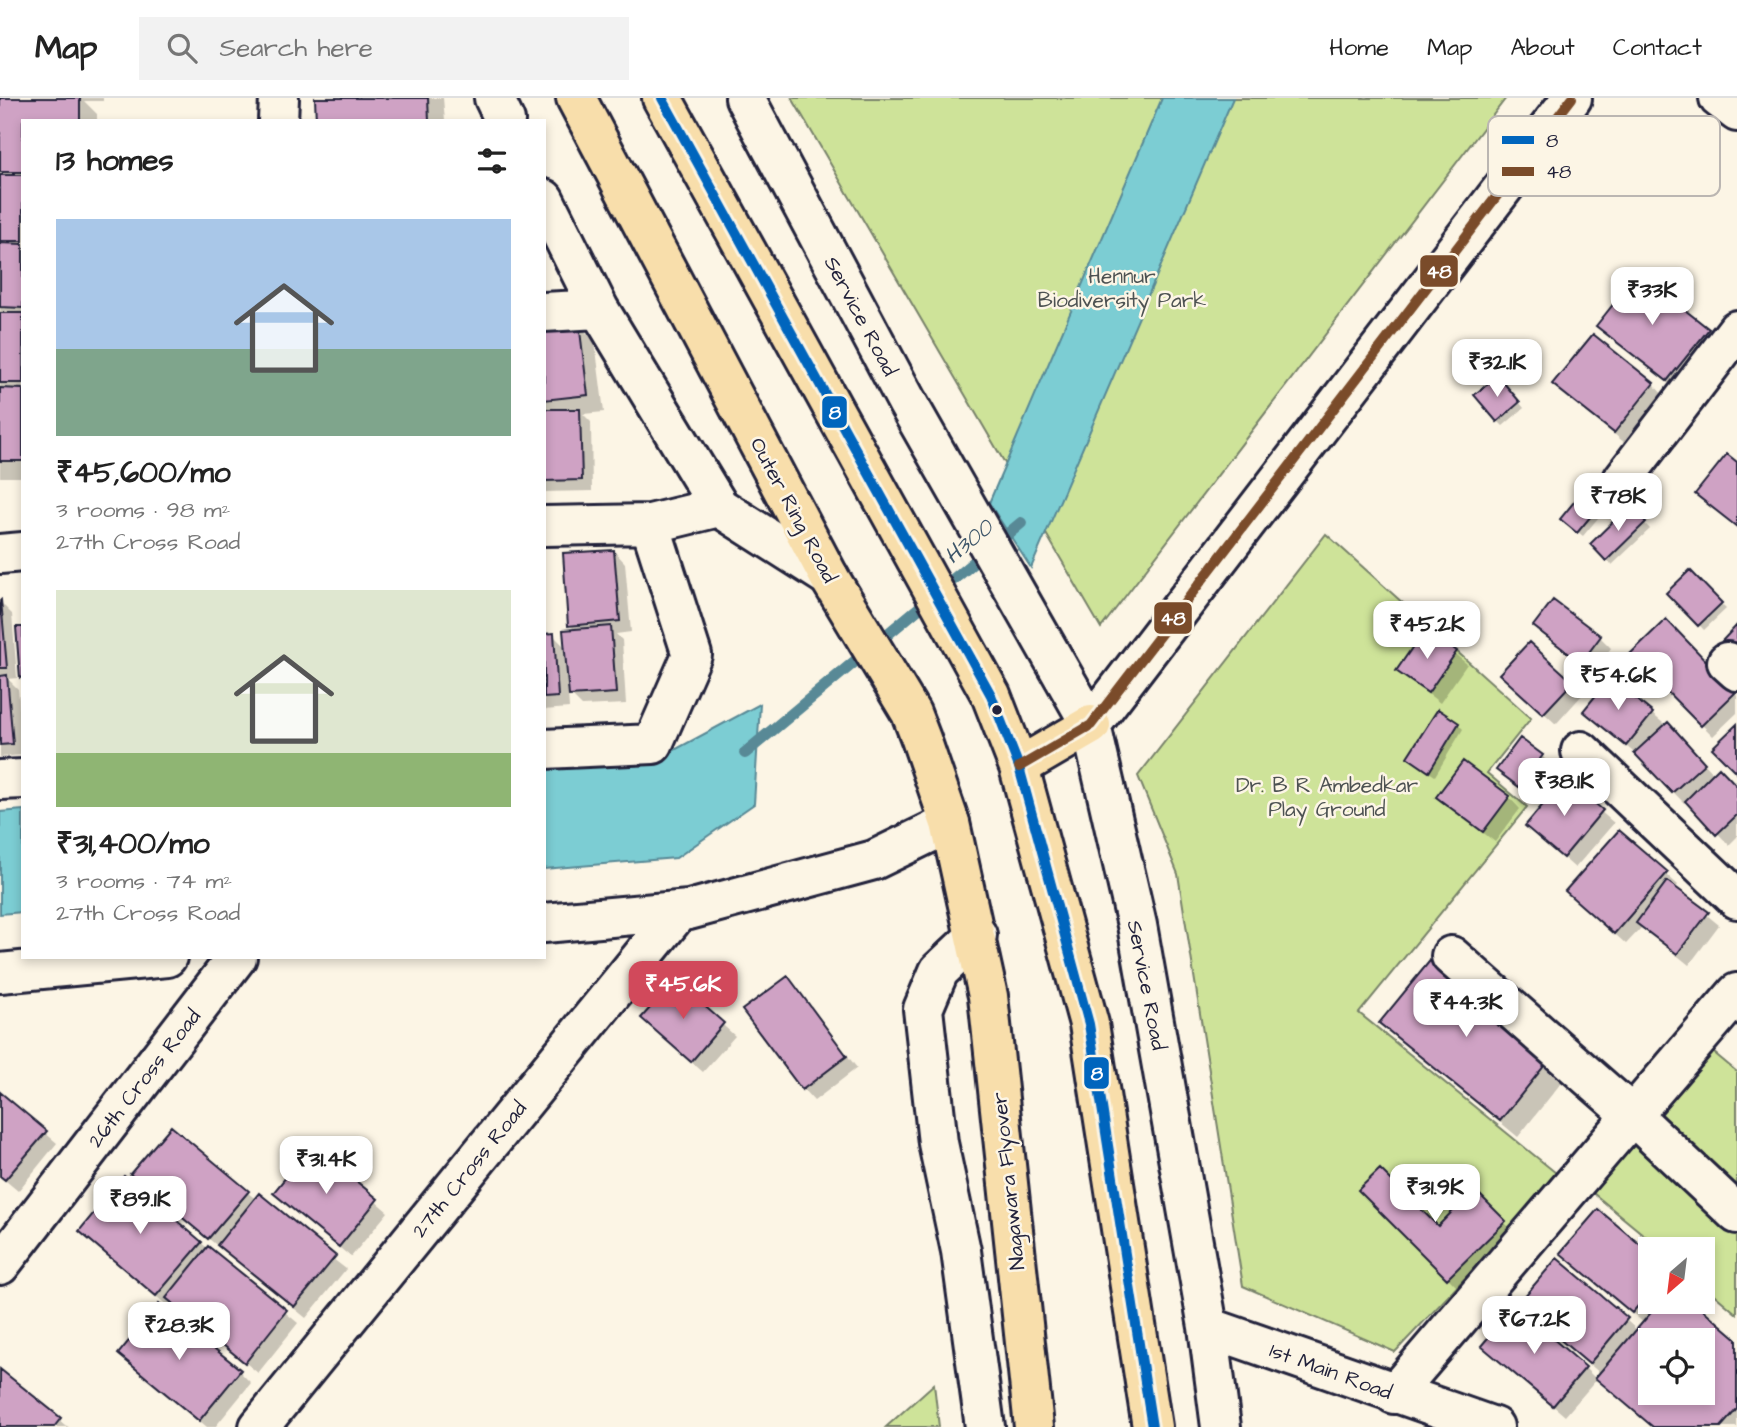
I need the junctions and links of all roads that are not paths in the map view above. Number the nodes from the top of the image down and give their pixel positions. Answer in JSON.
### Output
{"nodes":[{"id":1,"x":279,"y":98,"type":"edge"},
{"id":2,"x":494,"y":98,"type":"edge"},
{"id":3,"x":576,"y":98,"type":"edge"},
{"id":4,"x":662,"y":98,"type":"edge"},
{"id":5,"x":745,"y":98,"type":"edge"},
{"id":6,"x":1572,"y":98,"type":"edge"},
{"id":7,"x":1719,"y":98,"type":"edge"},
{"id":8,"x":1737,"y":112,"type":"edge"},
{"id":9,"x":1558,"y":116,"type":"edge"},
{"id":10,"x":278,"y":119,"type":"edge"},
{"id":11,"x":504,"y":119,"type":"edge"},
{"id":12,"x":1497,"y":196,"type":"edge"},
{"id":13,"x":546,"y":203,"type":"edge"},
{"id":14,"x":599,"y":309,"type":"junction"},
{"id":15,"x":546,"y":312,"type":"edge"},
{"id":16,"x":1737,"y":330,"type":"edge"},
{"id":17,"x":1623,"y":479,"type":"dead end"},
{"id":18,"x":719,"y":507,"type":"junction"},
{"id":19,"x":650,"y":524,"type":"junction"},
{"id":20,"x":546,"y":526,"type":"edge"},
{"id":21,"x":21,"y":552,"type":"edge"},
{"id":22,"x":0,"y":554,"type":"edge"},
{"id":23,"x":829,"y":577,"type":"junction"},
{"id":24,"x":1091,"y":725,"type":"junction"},
{"id":25,"x":546,"y":749,"type":"edge"},
{"id":26,"x":1581,"y":751,"type":"dead end"},
{"id":27,"x":1019,"y":767,"type":"junction"},
{"id":28,"x":21,"y":779,"type":"edge"},
{"id":29,"x":0,"y":780,"type":"edge"},
{"id":30,"x":950,"y":823,"type":"junction"},
{"id":31,"x":1737,"y":899,"type":"edge"},
{"id":32,"x":679,"y":911,"type":"junction"},
{"id":33,"x":546,"y":923,"type":"edge"},
{"id":34,"x":977,"y":935,"type":"junction"},
{"id":35,"x":1451,"y":956,"type":"dead end"},
{"id":36,"x":146,"y":959,"type":"edge"},
{"id":37,"x":234,"y":959,"type":"edge"},
{"id":38,"x":0,"y":973,"type":"edge"},
{"id":39,"x":1737,"y":993,"type":"edge"},
{"id":40,"x":1632,"y":1115,"type":"junction"},
{"id":41,"x":1737,"y":1214,"type":"edge"},
{"id":42,"x":0,"y":1265,"type":"edge"},
{"id":43,"x":1208,"y":1327,"type":"junction"},
{"id":44,"x":1394,"y":1394,"type":"junction"},
{"id":45,"x":259,"y":1427,"type":"edge"},
{"id":46,"x":985,"y":1427,"type":"edge"},
{"id":47,"x":1034,"y":1427,"type":"edge"},
{"id":48,"x":1152,"y":1427,"type":"edge"},
{"id":49,"x":1221,"y":1427,"type":"edge"},
{"id":50,"x":1494,"y":1427,"type":"edge"}],
"edges":[{"from":1,"to":10,"type":"street"},
{"from":2,"to":11,"type":"street"},
{"from":3,"to":23,"type":"highway","name":"Outer Ring Road"},
{"from":4,"to":27,"type":"highway"},
{"from":5,"to":24,"type":"street","name":"Service Road"},
{"from":6,"to":9,"type":"street"},
{"from":7,"to":8,"type":"street"},
{"from":12,"to":24,"type":"street"},
{"from":13,"to":14,"type":"street"},
{"from":14,"to":15,"type":"street"},
{"from":14,"to":18,"type":"street"},
{"from":16,"to":17,"type":"street"},
{"from":18,"to":19,"type":"street"},
{"from":18,"to":23,"type":"street"},
{"from":19,"to":20,"type":"street"},
{"from":19,"to":25,"type":"street"},
{"from":21,"to":22,"type":"street"},
{"from":23,"to":30,"type":"highway","name":"Outer Ring Road"},
{"from":24,"to":27,"type":"highway"},
{"from":24,"to":43,"type":"street","name":"Service Road"},
{"from":26,"to":31,"type":"street"},
{"from":27,"to":48,"type":"highway"},
{"from":28,"to":29,"type":"street"},
{"from":30,"to":32,"type":"street"},
{"from":30,"to":34,"type":"highway","name":"Outer Ring Road"},
{"from":32,"to":33,"type":"street"},
{"from":32,"to":45,"type":"street","name":"27th Cross Road"},
{"from":34,"to":46,"type":"street"},
{"from":34,"to":47,"type":"highway","name":"Nagawara Flyover"},
{"from":35,"to":40,"type":"street"},
{"from":36,"to":38,"type":"street"},
{"from":37,"to":42,"type":"street","name":"26th Cross Road"},
{"from":39,"to":40,"type":"street"},
{"from":40,"to":41,"type":"street"},
{"from":40,"to":44,"type":"street"},
{"from":43,"to":44,"type":"street","name":"1st Main Road"},
{"from":43,"to":49,"type":"street","name":"Service Road"},
{"from":44,"to":50,"type":"street","name":"1st Main Road"}]}
